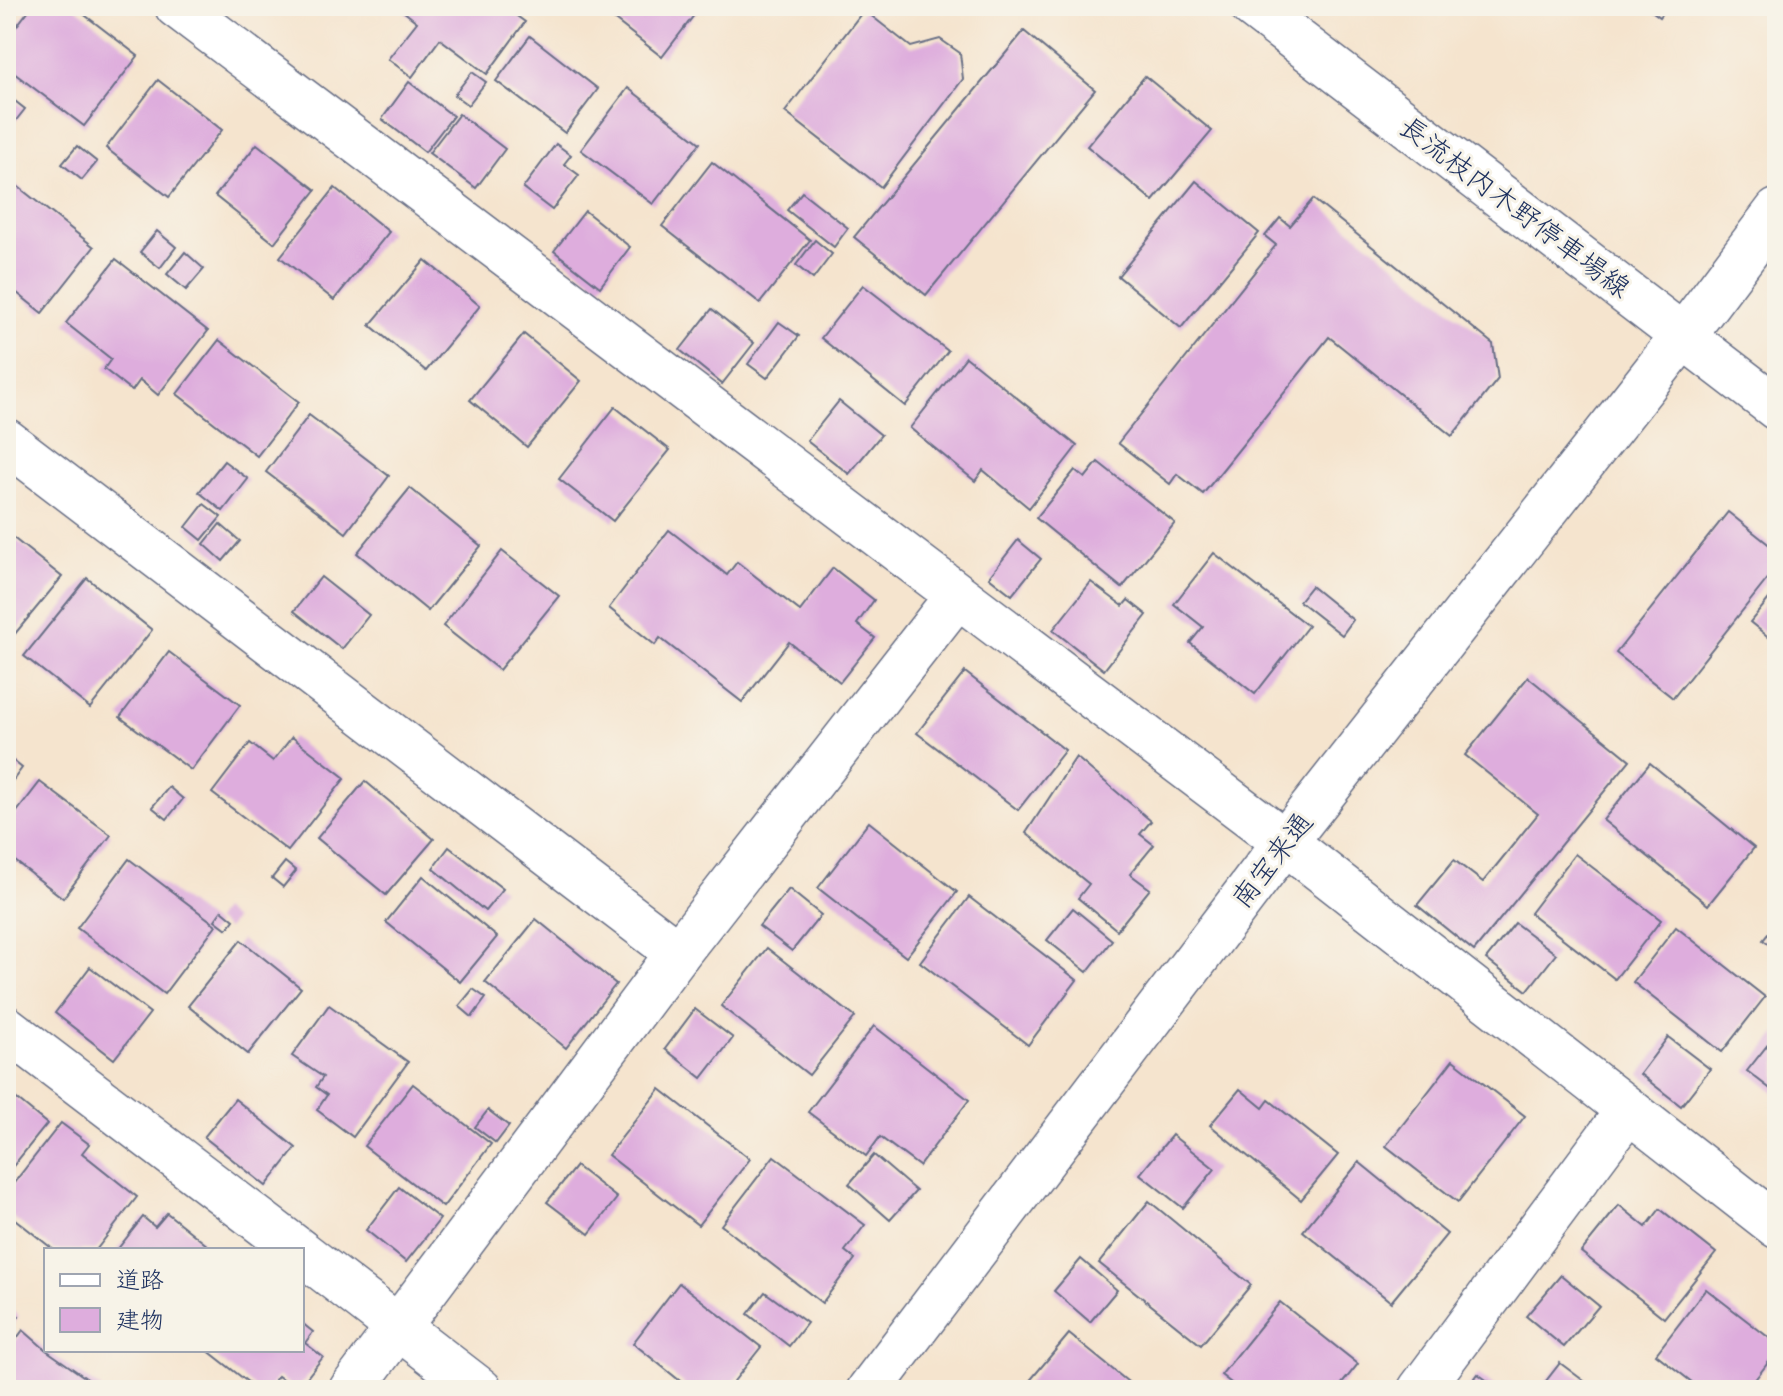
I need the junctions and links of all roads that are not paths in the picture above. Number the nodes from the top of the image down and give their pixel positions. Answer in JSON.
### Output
{"nodes":[{"id":1,"x":177,"y":6,"type":"edge"},
{"id":2,"x":1252,"y":6,"type":"edge"},
{"id":3,"x":1777,"y":211,"type":"edge"},
{"id":4,"x":1683,"y":336,"type":"junction"},
{"id":5,"x":1777,"y":408,"type":"edge"},
{"id":6,"x":6,"y":441,"type":"edge"},
{"id":7,"x":957,"y":596,"type":"junction"},
{"id":8,"x":1285,"y":842,"type":"junction"},
{"id":9,"x":678,"y":953,"type":"junction"},
{"id":10,"x":6,"y":1028,"type":"edge"},
{"id":11,"x":1627,"y":1112,"type":"junction"},
{"id":12,"x":1777,"y":1226,"type":"edge"},
{"id":13,"x":295,"y":1248,"type":"edge"},
{"id":14,"x":304,"y":1255,"type":"edge"},
{"id":15,"x":400,"y":1328,"type":"junction"},
{"id":16,"x":351,"y":1390,"type":"edge"},
{"id":17,"x":480,"y":1390,"type":"edge"},
{"id":18,"x":869,"y":1390,"type":"edge"},
{"id":19,"x":1420,"y":1390,"type":"edge"}],
"edges":[{"from":1,"to":7,"type":"street"},
{"from":2,"to":4,"type":"street","name":"長流枝内木野停車場線"},
{"from":3,"to":4,"type":"street","name":"南宝来通"},
{"from":4,"to":5,"type":"street","name":"長流枝内木野停車場線"},
{"from":4,"to":8,"type":"street","name":"南宝来通"},
{"from":6,"to":9,"type":"street"},
{"from":7,"to":8,"type":"street"},
{"from":7,"to":9,"type":"street"},
{"from":8,"to":11,"type":"street"},
{"from":8,"to":18,"type":"street","name":"南宝来通"},
{"from":9,"to":15,"type":"street"},
{"from":10,"to":13,"type":"street"},
{"from":11,"to":12,"type":"street"},
{"from":11,"to":19,"type":"street"},
{"from":14,"to":15,"type":"street"},
{"from":15,"to":16,"type":"street"},
{"from":15,"to":17,"type":"street"}]}
